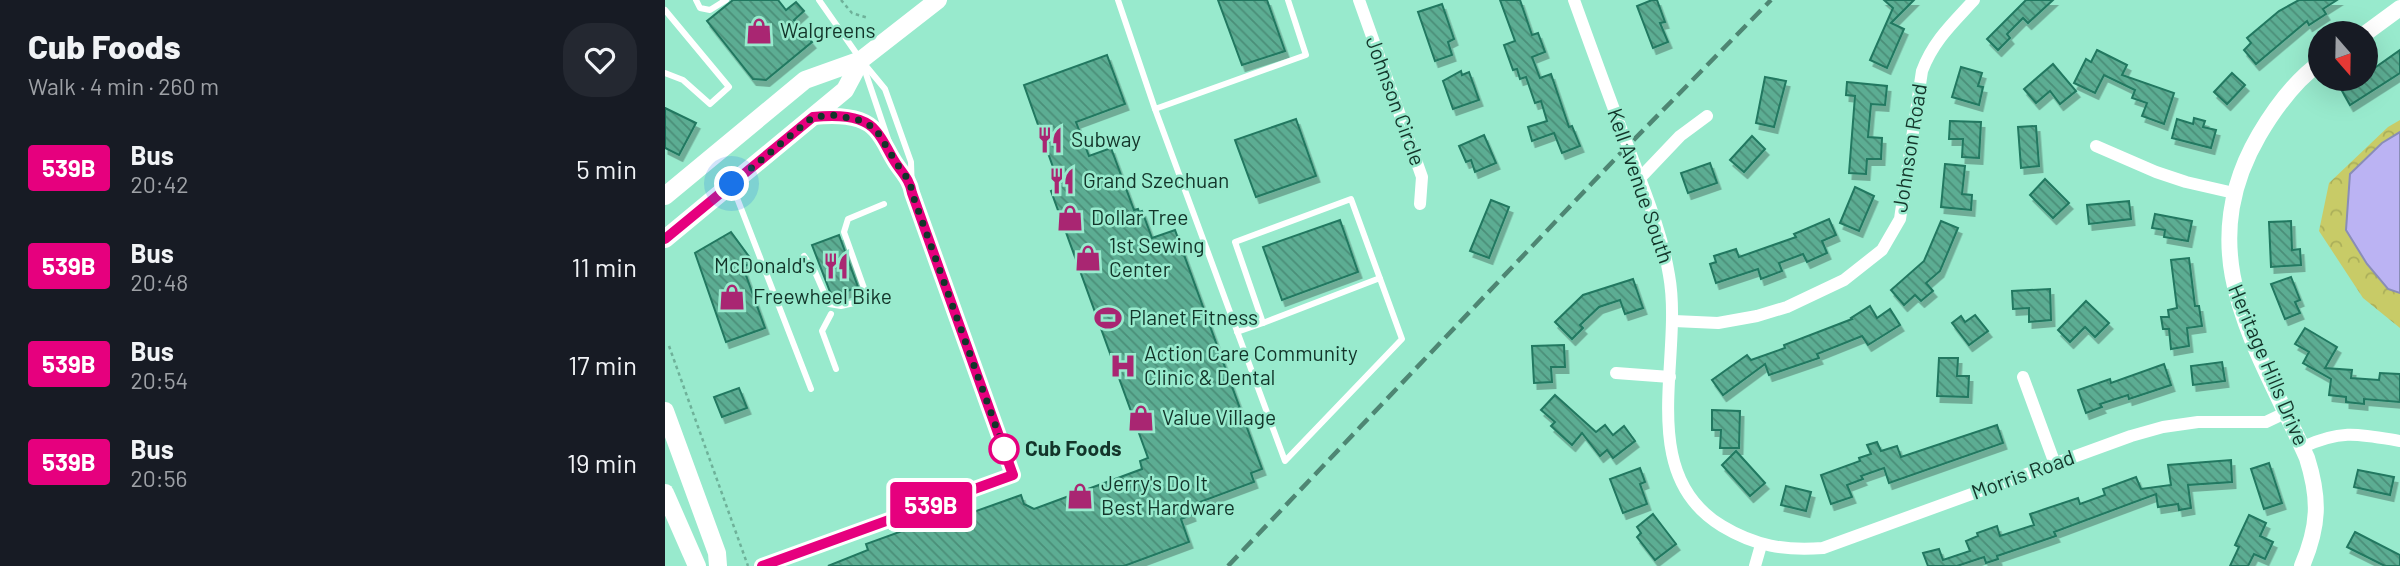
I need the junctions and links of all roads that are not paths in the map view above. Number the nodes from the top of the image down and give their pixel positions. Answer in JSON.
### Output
{"nodes":[{"id":1,"x":696,"y":0,"type":"edge"},
{"id":2,"x":726,"y":0,"type":"edge"},
{"id":3,"x":819,"y":0,"type":"edge"},
{"id":4,"x":938,"y":0,"type":"edge"},
{"id":5,"x":1118,"y":0,"type":"edge"},
{"id":6,"x":1288,"y":0,"type":"edge"},
{"id":7,"x":1359,"y":0,"type":"edge"},
{"id":8,"x":1574,"y":0,"type":"edge"},
{"id":9,"x":1974,"y":0,"type":"edge"},
{"id":10,"x":2400,"y":8,"type":"edge"},
{"id":11,"x":665,"y":10,"type":"edge"},
{"id":12,"x":2378,"y":24,"type":"edge"},
{"id":13,"x":861,"y":60,"type":"junction"},
{"id":14,"x":665,"y":73,"type":"edge"},
{"id":15,"x":2308,"y":73,"type":"edge"},
{"id":16,"x":1156,"y":108,"type":"junction"},
{"id":17,"x":1707,"y":116,"type":"dead end"},
{"id":18,"x":813,"y":117,"type":"junction"},
{"id":19,"x":2096,"y":146,"type":"dead end"},
{"id":20,"x":897,"y":164,"type":"junction"},
{"id":21,"x":687,"y":178,"type":"junction"},
{"id":22,"x":1640,"y":178,"type":"junction"},
{"id":23,"x":910,"y":182,"type":"junction"},
{"id":24,"x":665,"y":184,"type":"edge"},
{"id":25,"x":732,"y":184,"type":"junction"},
{"id":26,"x":2234,"y":193,"type":"junction"},
{"id":27,"x":665,"y":196,"type":"edge"},
{"id":28,"x":884,"y":204,"type":"dead end"},
{"id":29,"x":1420,"y":204,"type":"dead end"},
{"id":30,"x":671,"y":235,"type":"edge"},
{"id":31,"x":665,"y":254,"type":"edge"},
{"id":32,"x":804,"y":256,"type":"dead end"},
{"id":33,"x":1380,"y":278,"type":"junction"},
{"id":34,"x":831,"y":314,"type":"dead end"},
{"id":35,"x":1674,"y":321,"type":"junction"},
{"id":36,"x":1263,"y":323,"type":"junction"},
{"id":37,"x":1237,"y":332,"type":"junction"},
{"id":38,"x":836,"y":369,"type":"dead end"},
{"id":39,"x":1616,"y":373,"type":"dead end"},
{"id":40,"x":1670,"y":377,"type":"junction"},
{"id":41,"x":2023,"y":377,"type":"dead end"},
{"id":42,"x":811,"y":389,"type":"dead end"},
{"id":43,"x":665,"y":411,"type":"edge"},
{"id":44,"x":2287,"y":412,"type":"junction"},
{"id":45,"x":2400,"y":441,"type":"edge"},
{"id":46,"x":2302,"y":447,"type":"junction"},
{"id":47,"x":2055,"y":464,"type":"junction"},
{"id":48,"x":665,"y":493,"type":"edge"},
{"id":49,"x":1761,"y":545,"type":"junction"},
{"id":50,"x":697,"y":566,"type":"edge"},
{"id":51,"x":718,"y":566,"type":"edge"},
{"id":52,"x":762,"y":566,"type":"edge"},
{"id":53,"x":1755,"y":566,"type":"edge"},
{"id":54,"x":2302,"y":566,"type":"edge"}],
"edges":[{"from":1,"to":2,"type":"lane"},
{"from":3,"to":13,"type":"lane"},
{"from":4,"to":13,"type":"main road"},
{"from":5,"to":16,"type":"lane"},
{"from":6,"to":16,"type":"lane"},
{"from":7,"to":29,"type":"street","name":"Johnson Circle"},
{"from":8,"to":22,"type":"street","name":"Kell Avenue South"},
{"from":9,"to":35,"type":"street","name":"Johnson Road"},
{"from":10,"to":12,"type":"street"},
{"from":11,"to":14,"type":"lane"},
{"from":13,"to":18,"type":"main road"},
{"from":13,"to":20,"type":"lane"},
{"from":13,"to":21,"type":"main road"},
{"from":13,"to":23,"type":"lane"},
{"from":15,"to":26,"type":"street","name":"Heritage Hills Drive"},
{"from":16,"to":37,"type":"lane"},
{"from":17,"to":22,"type":"street"},
{"from":18,"to":20,"type":"lane"},
{"from":18,"to":25,"type":"main road"},
{"from":19,"to":26,"type":"street"},
{"from":20,"to":23,"type":"lane"},
{"from":21,"to":24,"type":"main road"},
{"from":21,"to":27,"type":"main road"},
{"from":22,"to":35,"type":"street","name":"Kell Avenue South"},
{"from":23,"to":52,"type":"lane"},
{"from":25,"to":30,"type":"main road"},
{"from":25,"to":42,"type":"lane"},
{"from":26,"to":44,"type":"street","name":"Heritage Hills Drive"},
{"from":28,"to":32,"type":"lane"},
{"from":30,"to":31,"type":"main road"},
{"from":33,"to":36,"type":"lane"},
{"from":33,"to":36,"type":"lane"},
{"from":33,"to":37,"type":"lane"},
{"from":34,"to":38,"type":"lane"},
{"from":35,"to":40,"type":"street","name":"Kell Avenue South"},
{"from":36,"to":37,"type":"lane"},
{"from":39,"to":40,"type":"street"},
{"from":40,"to":49,"type":"street","name":"Kell Avenue South"},
{"from":41,"to":47,"type":"street"},
{"from":43,"to":51,"type":"main road"},
{"from":44,"to":46,"type":"street","name":"Heritage Hills Drive"},
{"from":44,"to":47,"type":"street","name":"Morris Road"},
{"from":45,"to":46,"type":"street"},
{"from":46,"to":54,"type":"street","name":"Heritage Hills Drive"},
{"from":47,"to":49,"type":"street","name":"Morris Road"},
{"from":48,"to":50,"type":"main road"},
{"from":49,"to":53,"type":"street"}]}
